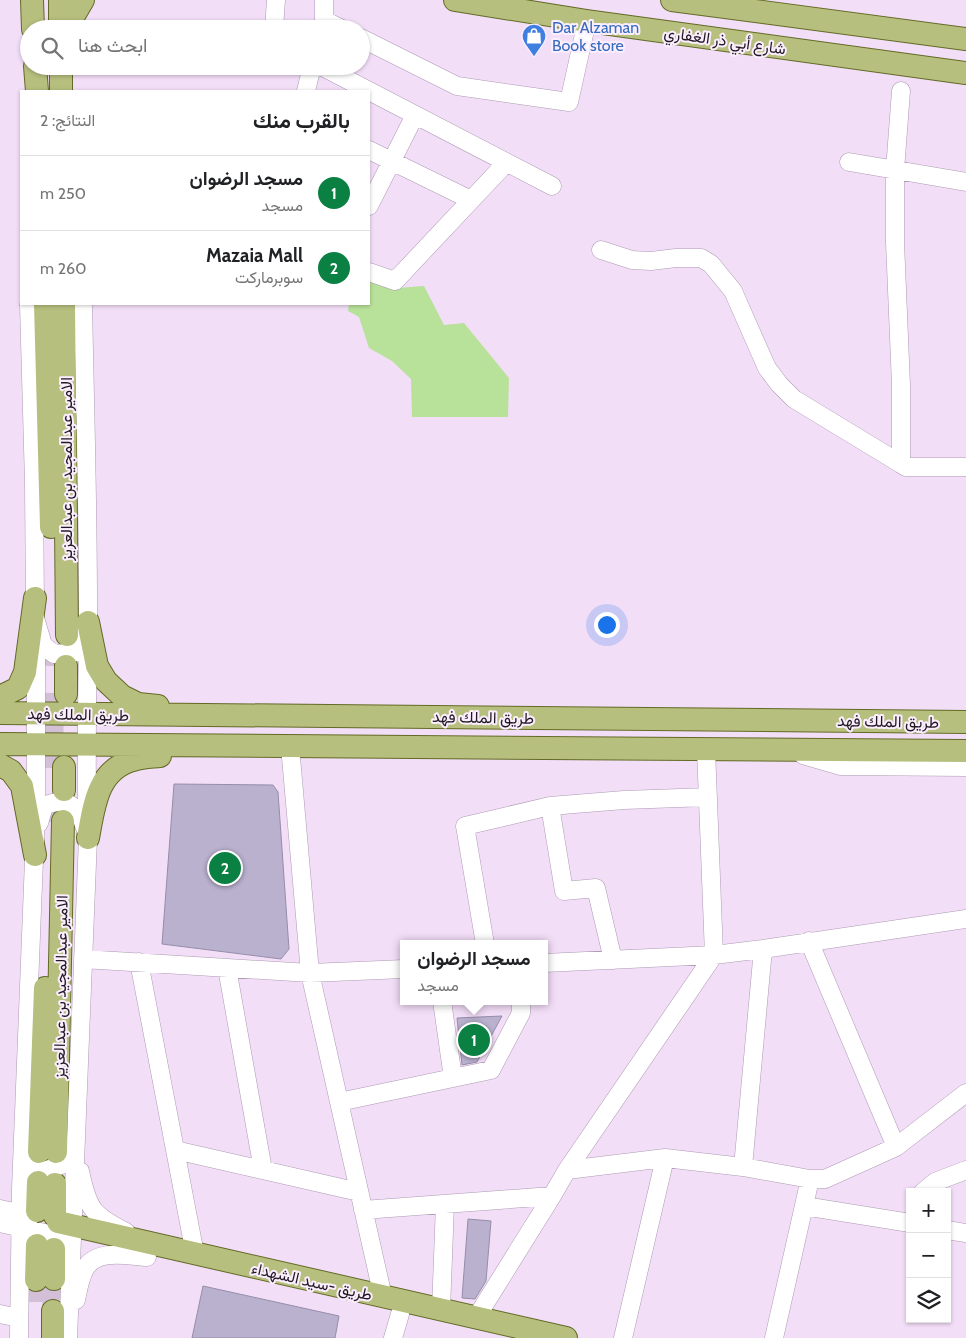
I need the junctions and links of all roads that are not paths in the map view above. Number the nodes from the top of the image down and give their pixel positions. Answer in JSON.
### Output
{"nodes":[{"id":1,"x":60,"y":0,"type":"edge"},
{"id":2,"x":83,"y":0,"type":"edge"},
{"id":3,"x":276,"y":0,"type":"edge"},
{"id":4,"x":324,"y":0,"type":"edge"},
{"id":5,"x":454,"y":0,"type":"edge"},
{"id":6,"x":672,"y":0,"type":"edge"},
{"id":7,"x":60,"y":20,"type":"edge"},
{"id":8,"x":71,"y":20,"type":"edge"},
{"id":9,"x":275,"y":20,"type":"edge"},
{"id":10,"x":324,"y":20,"type":"edge"},
{"id":11,"x":587,"y":21,"type":"junction"},
{"id":12,"x":966,"y":39,"type":"edge"},
{"id":13,"x":370,"y":42,"type":"edge"},
{"id":14,"x":966,"y":73,"type":"edge"},
{"id":15,"x":36,"y":75,"type":"edge"},
{"id":16,"x":61,"y":75,"type":"edge"},
{"id":17,"x":310,"y":75,"type":"edge"},
{"id":18,"x":338,"y":75,"type":"edge"},
{"id":19,"x":37,"y":90,"type":"edge"},
{"id":20,"x":61,"y":90,"type":"edge"},
{"id":21,"x":306,"y":90,"type":"edge"},
{"id":22,"x":367,"y":90,"type":"edge"},
{"id":23,"x":901,"y":91,"type":"dead end"},
{"id":24,"x":370,"y":92,"type":"edge"},
{"id":25,"x":415,"y":115,"type":"junction"},
{"id":26,"x":370,"y":150,"type":"edge"},
{"id":27,"x":391,"y":161,"type":"junction"},
{"id":28,"x":849,"y":162,"type":"dead end"},
{"id":29,"x":506,"y":163,"type":"junction"},
{"id":30,"x":895,"y":170,"type":"junction"},
{"id":31,"x":966,"y":182,"type":"edge"},
{"id":32,"x":552,"y":186,"type":"dead end"},
{"id":33,"x":471,"y":200,"type":"junction"},
{"id":34,"x":370,"y":204,"type":"edge"},
{"id":35,"x":601,"y":250,"type":"dead end"},
{"id":36,"x":370,"y":272,"type":"edge"},
{"id":37,"x":29,"y":305,"type":"edge"},
{"id":38,"x":44,"y":305,"type":"edge"},
{"id":39,"x":64,"y":305,"type":"edge"},
{"id":40,"x":83,"y":305,"type":"edge"},
{"id":41,"x":901,"y":464,"type":"junction"},
{"id":42,"x":966,"y":467,"type":"edge"},
{"id":43,"x":35,"y":608,"type":"junction"},
{"id":44,"x":88,"y":622,"type":"junction"},
{"id":45,"x":60,"y":666,"type":"tunnel mouth"},
{"id":46,"x":60,"y":693,"type":"tunnel mouth"},
{"id":47,"x":0,"y":697,"type":"edge"},
{"id":48,"x":0,"y":713,"type":"edge"},
{"id":49,"x":36,"y":714,"type":"junction"},
{"id":50,"x":88,"y":715,"type":"junction"},
{"id":51,"x":251,"y":715,"type":"junction"},
{"id":52,"x":966,"y":722,"type":"edge"},
{"id":53,"x":0,"y":744,"type":"edge"},
{"id":54,"x":36,"y":744,"type":"junction"},
{"id":55,"x":86,"y":745,"type":"junction"},
{"id":56,"x":248,"y":746,"type":"junction"},
{"id":57,"x":290,"y":746,"type":"junction"},
{"id":58,"x":706,"y":749,"type":"junction"},
{"id":59,"x":786,"y":750,"type":"junction"},
{"id":60,"x":966,"y":751,"type":"edge"},
{"id":61,"x":0,"y":765,"type":"edge"},
{"id":62,"x":966,"y":767,"type":"edge"},
{"id":63,"x":58,"y":768,"type":"tunnel mouth"},
{"id":64,"x":58,"y":791,"type":"tunnel mouth"},
{"id":65,"x":708,"y":796,"type":"junction"},
{"id":66,"x":550,"y":806,"type":"junction"},
{"id":67,"x":57,"y":821,"type":"tunnel mouth"},
{"id":68,"x":88,"y":838,"type":"junction"},
{"id":69,"x":35,"y":851,"type":"junction"},
{"id":70,"x":966,"y":919,"type":"edge"},
{"id":71,"x":484,"y":940,"type":"edge"},
{"id":72,"x":809,"y":942,"type":"junction"},
{"id":73,"x":763,"y":949,"type":"junction"},
{"id":74,"x":714,"y":955,"type":"junction"},
{"id":75,"x":83,"y":959,"type":"junction"},
{"id":76,"x":613,"y":960,"type":"junction"},
{"id":77,"x":139,"y":962,"type":"junction"},
{"id":78,"x":548,"y":963,"type":"edge"},
{"id":79,"x":227,"y":968,"type":"junction"},
{"id":80,"x":400,"y":969,"type":"edge"},
{"id":81,"x":310,"y":973,"type":"junction"},
{"id":82,"x":443,"y":1005,"type":"edge"},
{"id":83,"x":521,"y":1005,"type":"edge"},
{"id":84,"x":454,"y":1078,"type":"junction"},
{"id":85,"x":966,"y":1093,"type":"edge"},
{"id":86,"x":339,"y":1102,"type":"junction"},
{"id":87,"x":896,"y":1147,"type":"junction"},
{"id":88,"x":48,"y":1150,"type":"junction"},
{"id":89,"x":175,"y":1150,"type":"junction"},
{"id":90,"x":665,"y":1158,"type":"junction"},
{"id":91,"x":743,"y":1167,"type":"junction"},
{"id":92,"x":263,"y":1170,"type":"junction"},
{"id":93,"x":567,"y":1170,"type":"junction"},
{"id":94,"x":966,"y":1170,"type":"edge"},
{"id":95,"x":810,"y":1179,"type":"junction"},
{"id":96,"x":47,"y":1183,"type":"dead end"},
{"id":97,"x":928,"y":1188,"type":"edge"},
{"id":98,"x":359,"y":1192,"type":"junction"},
{"id":99,"x":552,"y":1196,"type":"junction"},
{"id":100,"x":445,"y":1204,"type":"junction"},
{"id":101,"x":804,"y":1206,"type":"junction"},
{"id":102,"x":363,"y":1210,"type":"junction"},
{"id":103,"x":906,"y":1217,"type":"edge"},
{"id":104,"x":37,"y":1226,"type":"edge"},
{"id":105,"x":951,"y":1231,"type":"edge"},
{"id":106,"x":966,"y":1233,"type":"edge"},
{"id":107,"x":149,"y":1250,"type":"junction"},
{"id":108,"x":195,"y":1254,"type":"junction"},
{"id":109,"x":45,"y":1279,"type":"tunnel mouth"},
{"id":110,"x":383,"y":1297,"type":"junction"},
{"id":111,"x":441,"y":1310,"type":"junction"},
{"id":112,"x":40,"y":1311,"type":"junction"},
{"id":113,"x":0,"y":1314,"type":"edge"},
{"id":114,"x":400,"y":1314,"type":"junction"},
{"id":115,"x":476,"y":1318,"type":"junction"},
{"id":116,"x":63,"y":1336,"type":"edge"},
{"id":117,"x":19,"y":1338,"type":"edge"},
{"id":118,"x":37,"y":1338,"type":"edge"},
{"id":119,"x":393,"y":1338,"type":"edge"},
{"id":120,"x":505,"y":1338,"type":"edge"},
{"id":121,"x":566,"y":1338,"type":"edge"},
{"id":122,"x":623,"y":1338,"type":"edge"},
{"id":123,"x":774,"y":1338,"type":"edge"}],
"edges":[{"from":1,"to":7,"type":"main road"},
{"from":2,"to":8,"type":"main road"},
{"from":3,"to":9,"type":"street"},
{"from":4,"to":10,"type":"street"},
{"from":5,"to":11,"type":"main road","name":"شارع أبي ذر الغفاري"},
{"from":6,"to":12,"type":"main road","name":"شارع أبي ذر الغفاري"},
{"from":11,"to":13,"type":"street"},
{"from":11,"to":14,"type":"main road","name":"شارع أبي ذر الغفاري"},
{"from":15,"to":19,"type":"main road"},
{"from":16,"to":20,"type":"main road"},
{"from":17,"to":21,"type":"street"},
{"from":18,"to":22,"type":"street"},
{"from":23,"to":30,"type":"street"},
{"from":24,"to":25,"type":"street"},
{"from":25,"to":27,"type":"street"},
{"from":25,"to":29,"type":"street"},
{"from":26,"to":27,"type":"street"},
{"from":27,"to":33,"type":"street"},
{"from":27,"to":34,"type":"street"},
{"from":28,"to":30,"type":"street"},
{"from":29,"to":32,"type":"street"},
{"from":29,"to":33,"type":"street"},
{"from":30,"to":31,"type":"street"},
{"from":30,"to":41,"type":"street"},
{"from":33,"to":36,"type":"street"},
{"from":35,"to":41,"type":"street"},
{"from":37,"to":43,"type":"street"},
{"from":38,"to":39,"type":"main road","name":"الامير عبدالمجيد بن عبدالعزيز"},
{"from":40,"to":44,"type":"street"},
{"from":41,"to":42,"type":"street"},
{"from":43,"to":44,"type":"street"},
{"from":43,"to":47,"type":"main road"},
{"from":43,"to":49,"type":"street"},
{"from":44,"to":50,"type":"street"},
{"from":44,"to":51,"type":"main road"},
{"from":45,"to":46,"type":"main road"},
{"from":48,"to":49,"type":"main road","name":"طريق الملك فهد"},
{"from":49,"to":50,"type":"main road","name":"طريق الملك فهد"},
{"from":49,"to":54,"type":"street"},
{"from":50,"to":51,"type":"main road","name":"طريق الملك فهد"},
{"from":50,"to":55,"type":"street"},
{"from":51,"to":52,"type":"main road","name":"طريق الملك فهد"},
{"from":53,"to":54,"type":"main road","name":"طريق الملك فهد"},
{"from":54,"to":55,"type":"main road","name":"طريق الملك فهد"},
{"from":54,"to":69,"type":"street"},
{"from":55,"to":56,"type":"main road","name":"طريق الملك فهد"},
{"from":55,"to":68,"type":"street"},
{"from":56,"to":57,"type":"main road","name":"طريق الملك فهد"},
{"from":56,"to":68,"type":"main road"},
{"from":57,"to":58,"type":"main road","name":"طريق الملك فهد"},
{"from":57,"to":81,"type":"street"},
{"from":58,"to":59,"type":"main road","name":"طريق الملك فهد"},
{"from":58,"to":65,"type":"street"},
{"from":59,"to":60,"type":"main road","name":"طريق الملك فهد"},
{"from":59,"to":62,"type":"street"},
{"from":61,"to":69,"type":"main road"},
{"from":63,"to":64,"type":"main road"},
{"from":65,"to":66,"type":"street"},
{"from":65,"to":74,"type":"street"},
{"from":66,"to":71,"type":"street"},
{"from":66,"to":76,"type":"street"},
{"from":67,"to":88,"type":"main road","name":"الامير عبدالمجيد بن عبدالعزيز"},
{"from":68,"to":69,"type":"street"},
{"from":68,"to":75,"type":"street"},
{"from":69,"to":88,"type":"street"},
{"from":70,"to":72,"type":"street"},
{"from":72,"to":73,"type":"street"},
{"from":72,"to":87,"type":"street"},
{"from":73,"to":74,"type":"street"},
{"from":73,"to":91,"type":"street"},
{"from":74,"to":76,"type":"street"},
{"from":74,"to":93,"type":"street"},
{"from":75,"to":77,"type":"street"},
{"from":75,"to":88,"type":"street"},
{"from":76,"to":78,"type":"street"},
{"from":77,"to":79,"type":"street"},
{"from":77,"to":89,"type":"street"},
{"from":79,"to":81,"type":"street"},
{"from":79,"to":92,"type":"street"},
{"from":80,"to":81,"type":"street"},
{"from":81,"to":86,"type":"street"},
{"from":82,"to":84,"type":"street"},
{"from":83,"to":84,"type":"street"},
{"from":84,"to":86,"type":"street"},
{"from":85,"to":87,"type":"street"},
{"from":86,"to":98,"type":"street"},
{"from":87,"to":95,"type":"street"},
{"from":88,"to":104,"type":"street"},
{"from":88,"to":104,"type":"street"},
{"from":88,"to":107,"type":"street"},
{"from":89,"to":92,"type":"street"},
{"from":89,"to":108,"type":"street"},
{"from":90,"to":91,"type":"street"},
{"from":90,"to":93,"type":"street"},
{"from":90,"to":122,"type":"street"},
{"from":91,"to":95,"type":"street"},
{"from":92,"to":98,"type":"street"},
{"from":93,"to":99,"type":"street"},
{"from":94,"to":97,"type":"street"},
{"from":95,"to":101,"type":"street"},
{"from":96,"to":104,"type":"main road"},
{"from":98,"to":102,"type":"street"},
{"from":99,"to":100,"type":"street"},
{"from":99,"to":115,"type":"street"},
{"from":100,"to":102,"type":"street"},
{"from":100,"to":111,"type":"street"},
{"from":101,"to":103,"type":"street"},
{"from":101,"to":123,"type":"street"},
{"from":102,"to":110,"type":"street"},
{"from":104,"to":107,"type":"main road","name":"طريق -سيد الشهداء"},
{"from":104,"to":109,"type":"main road"},
{"from":104,"to":112,"type":"street"},
{"from":104,"to":112,"type":"street"},
{"from":105,"to":106,"type":"street"},
{"from":107,"to":108,"type":"main road","name":"طريق -سيد الشهداء"},
{"from":107,"to":114,"type":"main road","name":"طريق -سيد الشهداء"},
{"from":107,"to":116,"type":"street"},
{"from":108,"to":110,"type":"main road","name":"طريق -سيد الشهداء"},
{"from":110,"to":111,"type":"main road","name":"طريق -سيد الشهداء"},
{"from":111,"to":115,"type":"main road","name":"طريق -سيد الشهداء"},
{"from":112,"to":113,"type":"street"},
{"from":112,"to":116,"type":"main road"},
{"from":112,"to":117,"type":"street"},
{"from":112,"to":118,"type":"main road"},
{"from":114,"to":119,"type":"street"},
{"from":114,"to":120,"type":"main road","name":"طريق -سيد الشهداء"},
{"from":115,"to":121,"type":"main road","name":"طريق -سيد الشهداء"}]}
